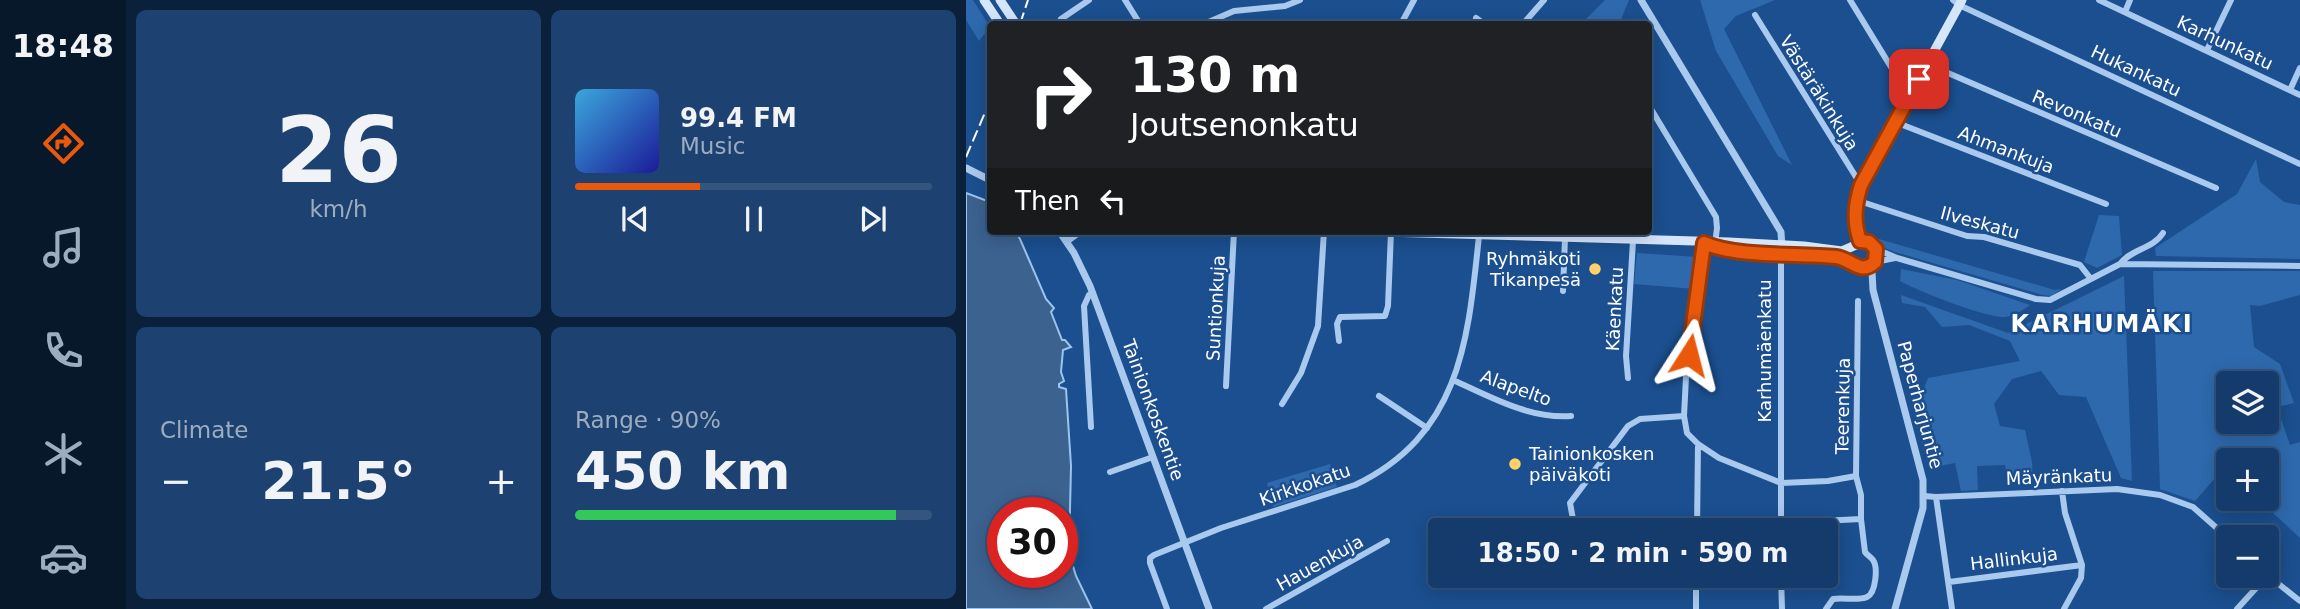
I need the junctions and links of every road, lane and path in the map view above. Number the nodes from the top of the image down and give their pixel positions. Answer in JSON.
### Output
{"nodes":[{"id":1,"x":984,"y":0,"type":"edge"},
{"id":2,"x":1000,"y":0,"type":"edge"},
{"id":3,"x":1089,"y":0,"type":"edge"},
{"id":4,"x":1125,"y":0,"type":"edge"},
{"id":5,"x":1300,"y":0,"type":"edge"},
{"id":6,"x":1415,"y":0,"type":"edge"},
{"id":7,"x":1544,"y":0,"type":"edge"},
{"id":8,"x":1641,"y":0,"type":"edge"},
{"id":9,"x":1850,"y":0,"type":"edge"},
{"id":10,"x":2099,"y":0,"type":"edge"},
{"id":11,"x":2130,"y":0,"type":"edge"},
{"id":12,"x":2231,"y":0,"type":"edge"},
{"id":13,"x":1958,"y":2,"type":"edge"},
{"id":14,"x":2125,"y":12,"type":"junction"},
{"id":15,"x":1755,"y":15,"type":"dead end"},
{"id":16,"x":1476,"y":18,"type":"dead end"},
{"id":17,"x":1061,"y":19,"type":"dead end"},
{"id":18,"x":998,"y":21,"type":"edge"},
{"id":19,"x":1014,"y":21,"type":"edge"},
{"id":20,"x":1138,"y":21,"type":"edge"},
{"id":21,"x":1211,"y":21,"type":"edge"},
{"id":22,"x":1403,"y":21,"type":"edge"},
{"id":23,"x":1480,"y":21,"type":"edge"},
{"id":24,"x":1526,"y":21,"type":"edge"},
{"id":25,"x":2207,"y":50,"type":"junction"},
{"id":26,"x":1927,"y":64,"type":"junction"},
{"id":27,"x":2300,"y":68,"type":"edge"},
{"id":28,"x":2290,"y":90,"type":"junction"},
{"id":29,"x":1912,"y":93,"type":"junction"},
{"id":30,"x":2300,"y":95,"type":"edge"},
{"id":31,"x":1652,"y":111,"type":"edge"},
{"id":32,"x":1895,"y":122,"type":"junction"},
{"id":33,"x":2300,"y":164,"type":"edge"},
{"id":34,"x":967,"y":168,"type":"edge"},
{"id":35,"x":987,"y":178,"type":"edge"},
{"id":36,"x":1861,"y":185,"type":"junction"},
{"id":37,"x":2216,"y":188,"type":"dead end"},
{"id":38,"x":1856,"y":200,"type":"junction"},
{"id":39,"x":2106,"y":204,"type":"dead end"},
{"id":40,"x":2163,"y":233,"type":"dead end"},
{"id":41,"x":1062,"y":235,"type":"edge"},
{"id":42,"x":1076,"y":235,"type":"edge"},
{"id":43,"x":1234,"y":235,"type":"edge"},
{"id":44,"x":1324,"y":235,"type":"edge"},
{"id":45,"x":1391,"y":235,"type":"edge"},
{"id":46,"x":1457,"y":235,"type":"edge"},
{"id":47,"x":1514,"y":235,"type":"edge"},
{"id":48,"x":1553,"y":235,"type":"edge"},
{"id":49,"x":1631,"y":235,"type":"edge"},
{"id":50,"x":1479,"y":236,"type":"junction"},
{"id":51,"x":1564,"y":238,"type":"junction"},
{"id":52,"x":1067,"y":241,"type":"junction"},
{"id":53,"x":1633,"y":241,"type":"junction"},
{"id":54,"x":1860,"y":241,"type":"junction"},
{"id":55,"x":1704,"y":243,"type":"junction"},
{"id":56,"x":1715,"y":245,"type":"junction"},
{"id":57,"x":1852,"y":247,"type":"junction"},
{"id":58,"x":1782,"y":249,"type":"junction"},
{"id":59,"x":1876,"y":249,"type":"junction"},
{"id":60,"x":1897,"y":258,"type":"junction"},
{"id":61,"x":1875,"y":262,"type":"junction"},
{"id":62,"x":2120,"y":264,"type":"junction"},
{"id":63,"x":2300,"y":266,"type":"edge"},
{"id":64,"x":1857,"y":267,"type":"junction"},
{"id":65,"x":2091,"y":279,"type":"junction"},
{"id":66,"x":1873,"y":290,"type":"junction"},
{"id":67,"x":1563,"y":291,"type":"dead end"},
{"id":68,"x":1093,"y":293,"type":"junction"},
{"id":69,"x":1858,"y":301,"type":"dead end"},
{"id":70,"x":1339,"y":341,"type":"dead end"},
{"id":71,"x":1628,"y":379,"type":"dead end"},
{"id":72,"x":1453,"y":380,"type":"junction"},
{"id":73,"x":1226,"y":386,"type":"dead end"},
{"id":74,"x":1379,"y":396,"type":"dead end"},
{"id":75,"x":1282,"y":404,"type":"dead end"},
{"id":76,"x":1571,"y":416,"type":"dead end"},
{"id":77,"x":1684,"y":416,"type":"junction"},
{"id":78,"x":1091,"y":427,"type":"dead end"},
{"id":79,"x":1427,"y":428,"type":"junction"},
{"id":80,"x":1698,"y":444,"type":"junction"},
{"id":81,"x":1153,"y":457,"type":"junction"},
{"id":82,"x":1110,"y":472,"type":"dead end"},
{"id":83,"x":1856,"y":476,"type":"junction"},
{"id":84,"x":1781,"y":483,"type":"junction"},
{"id":85,"x":2062,"y":491,"type":"junction"},
{"id":86,"x":1924,"y":496,"type":"junction"},
{"id":87,"x":1936,"y":497,"type":"junction"},
{"id":88,"x":1573,"y":518,"type":"edge"},
{"id":89,"x":1697,"y":518,"type":"edge"},
{"id":90,"x":1781,"y":518,"type":"edge"},
{"id":91,"x":1861,"y":519,"type":"junction"},
{"id":92,"x":1838,"y":521,"type":"edge"},
{"id":93,"x":2216,"y":527,"type":"edge"},
{"id":94,"x":1185,"y":541,"type":"junction"},
{"id":95,"x":1387,"y":541,"type":"dead end"},
{"id":96,"x":2082,"y":565,"type":"junction"},
{"id":97,"x":1949,"y":582,"type":"junction"},
{"id":98,"x":2279,"y":584,"type":"edge"},
{"id":99,"x":1696,"y":588,"type":"edge"},
{"id":100,"x":1781,"y":588,"type":"edge"},
{"id":101,"x":2256,"y":588,"type":"edge"},
{"id":102,"x":2300,"y":601,"type":"edge"},
{"id":103,"x":1167,"y":609,"type":"edge"},
{"id":104,"x":1209,"y":609,"type":"edge"},
{"id":105,"x":1266,"y":609,"type":"edge"},
{"id":106,"x":1696,"y":609,"type":"edge"},
{"id":107,"x":1782,"y":609,"type":"edge"},
{"id":108,"x":1826,"y":609,"type":"edge"},
{"id":109,"x":1895,"y":609,"type":"edge"},
{"id":110,"x":1952,"y":609,"type":"edge"},
{"id":111,"x":2064,"y":609,"type":"edge"},
{"id":112,"x":2237,"y":609,"type":"edge"}],
"edges":[{"from":1,"to":18,"type":"main road"},
{"from":2,"to":19,"type":"main road"},
{"from":3,"to":17,"type":"street"},
{"from":4,"to":20,"type":"street"},
{"from":5,"to":21,"type":"street"},
{"from":6,"to":22,"type":"street"},
{"from":7,"to":24,"type":"street"},
{"from":8,"to":58,"type":"street","name":"Karhumäenkatu"},
{"from":9,"to":29,"type":"street"},
{"from":10,"to":14,"type":"street","name":"Karhunkatu"},
{"from":11,"to":14,"type":"street"},
{"from":12,"to":25,"type":"street"},
{"from":13,"to":26,"type":"main road"},
{"from":13,"to":33,"type":"street","name":"Hukankatu"},
{"from":14,"to":25,"type":"street","name":"Karhunkatu"},
{"from":15,"to":36,"type":"street","name":"Västäräkinkuja"},
{"from":16,"to":23,"type":"street"},
{"from":25,"to":28,"type":"street","name":"Karhunkatu"},
{"from":26,"to":29,"type":"main road"},
{"from":26,"to":37,"type":"street","name":"Revonkatu"},
{"from":27,"to":28,"type":"street"},
{"from":28,"to":30,"type":"street","name":"Karhunkatu"},
{"from":29,"to":32,"type":"main road"},
{"from":31,"to":56,"type":"street"},
{"from":32,"to":36,"type":"main road"},
{"from":32,"to":39,"type":"street","name":"Ahmankuja"},
{"from":34,"to":35,"type":"street"},
{"from":36,"to":38,"type":"main road"},
{"from":38,"to":54,"type":"main road"},
{"from":38,"to":65,"type":"street","name":"Ilveskatu"},
{"from":40,"to":62,"type":"street"},
{"from":41,"to":52,"type":"street","name":"Tainionkoskentie"},
{"from":42,"to":52,"type":"street"},
{"from":43,"to":73,"type":"street","name":"Suntionkuja"},
{"from":44,"to":75,"type":"street"},
{"from":45,"to":70,"type":"street"},
{"from":46,"to":50,"type":"main road"},
{"from":47,"to":50,"type":"main road"},
{"from":48,"to":51,"type":"main road"},
{"from":49,"to":53,"type":"street"},
{"from":50,"to":72,"type":"street","name":"Kirkkokatu"},
{"from":51,"to":53,"type":"main road"},
{"from":51,"to":67,"type":"street"},
{"from":52,"to":68,"type":"street","name":"Tainionkoskentie"},
{"from":53,"to":55,"type":"main road"},
{"from":53,"to":71,"type":"street","name":"Käenkatu"},
{"from":54,"to":57,"type":"main road"},
{"from":54,"to":59,"type":"main road"},
{"from":55,"to":56,"type":"main road"},
{"from":55,"to":77,"type":"street"},
{"from":56,"to":58,"type":"main road"},
{"from":57,"to":58,"type":"main road"},
{"from":57,"to":64,"type":"main road"},
{"from":58,"to":64,"type":"main road"},
{"from":58,"to":84,"type":"street","name":"Karhumäenkatu"},
{"from":59,"to":60,"type":"street"},
{"from":59,"to":61,"type":"main road"},
{"from":60,"to":61,"type":"street"},
{"from":60,"to":65,"type":"street"},
{"from":61,"to":64,"type":"main road"},
{"from":61,"to":66,"type":"street","name":"Paperharjuntie"},
{"from":62,"to":63,"type":"street"},
{"from":62,"to":65,"type":"street"},
{"from":64,"to":66,"type":"street","name":"Paperharjuntie"},
{"from":66,"to":86,"type":"street","name":"Paperharjuntie"},
{"from":68,"to":78,"type":"street"},
{"from":68,"to":81,"type":"street","name":"Tainionkoskentie"},
{"from":69,"to":83,"type":"street","name":"Teerenkuja"},
{"from":72,"to":76,"type":"street","name":"Alapelto"},
{"from":72,"to":79,"type":"street","name":"Kirkkokatu"},
{"from":74,"to":79,"type":"street"},
{"from":77,"to":80,"type":"street"},
{"from":77,"to":88,"type":"street"},
{"from":79,"to":94,"type":"street","name":"Kirkkokatu"},
{"from":80,"to":84,"type":"street"},
{"from":80,"to":89,"type":"street"},
{"from":81,"to":82,"type":"street"},
{"from":81,"to":94,"type":"street","name":"Tainionkoskentie"},
{"from":83,"to":84,"type":"street","name":"Teerenkuja"},
{"from":83,"to":91,"type":"street"},
{"from":84,"to":90,"type":"street","name":"Karhumäenkatu"},
{"from":85,"to":87,"type":"street","name":"Mäyränkatu"},
{"from":85,"to":93,"type":"street","name":"Mäyränkatu"},
{"from":85,"to":96,"type":"street"},
{"from":86,"to":87,"type":"street","name":"Mäyränkatu"},
{"from":86,"to":109,"type":"street","name":"Paperharjuntie"},
{"from":87,"to":97,"type":"street"},
{"from":91,"to":92,"type":"street"},
{"from":91,"to":108,"type":"street"},
{"from":94,"to":103,"type":"street","name":"Kirkkokatu"},
{"from":94,"to":104,"type":"street","name":"Tainionkoskentie"},
{"from":95,"to":105,"type":"street","name":"Hauenkuja"},
{"from":96,"to":97,"type":"street","name":"Hallinkuja"},
{"from":96,"to":111,"type":"street"},
{"from":97,"to":110,"type":"street"},
{"from":98,"to":102,"type":"street"},
{"from":99,"to":106,"type":"street"},
{"from":100,"to":107,"type":"street"},
{"from":101,"to":112,"type":"street"}]}
